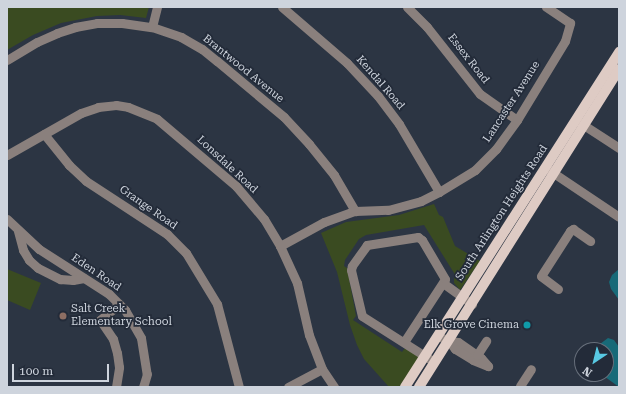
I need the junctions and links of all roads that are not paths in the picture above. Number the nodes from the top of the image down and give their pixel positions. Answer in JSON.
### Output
{"nodes":[{"id":1,"x":157,"y":7,"type":"edge"},
{"id":2,"x":282,"y":7,"type":"edge"},
{"id":3,"x":407,"y":7,"type":"edge"},
{"id":4,"x":546,"y":7,"type":"edge"},
{"id":5,"x":152,"y":27,"type":"junction"},
{"id":6,"x":619,"y":52,"type":"edge"},
{"id":7,"x":7,"y":60,"type":"edge"},
{"id":8,"x":619,"y":70,"type":"edge"},
{"id":9,"x":517,"y":120,"type":"junction"},
{"id":10,"x":580,"y":123,"type":"junction"},
{"id":11,"x":44,"y":134,"type":"junction"},
{"id":12,"x":619,"y":148,"type":"edge"},
{"id":13,"x":7,"y":155,"type":"edge"},
{"id":14,"x":550,"y":170,"type":"junction"},
{"id":15,"x":439,"y":192,"type":"junction"},
{"id":16,"x":355,"y":211,"type":"junction"},
{"id":17,"x":619,"y":217,"type":"edge"},
{"id":18,"x":7,"y":219,"type":"edge"},
{"id":19,"x":18,"y":231,"type":"junction"},
{"id":20,"x":590,"y":240,"type":"dead end"},
{"id":21,"x":280,"y":246,"type":"junction"},
{"id":22,"x":84,"y":278,"type":"junction"},
{"id":23,"x":443,"y":283,"type":"junction"},
{"id":24,"x":558,"y":289,"type":"dead end"},
{"id":25,"x":462,"y":297,"type":"junction"},
{"id":26,"x":119,"y":304,"type":"junction"},
{"id":27,"x":472,"y":304,"type":"junction"},
{"id":28,"x":438,"y":336,"type":"junction"},
{"id":29,"x":449,"y":341,"type":"junction"},
{"id":30,"x":486,"y":341,"type":"dead end"},
{"id":31,"x":404,"y":342,"type":"junction"},
{"id":32,"x":477,"y":355,"type":"junction"},
{"id":33,"x":425,"y":356,"type":"junction"},
{"id":34,"x":435,"y":362,"type":"junction"},
{"id":35,"x":322,"y":369,"type":"junction"},
{"id":36,"x":531,"y":369,"type":"dead end"},
{"id":37,"x":520,"y":386,"type":"dead end"},
{"id":38,"x":116,"y":387,"type":"edge"},
{"id":39,"x":143,"y":387,"type":"edge"},
{"id":40,"x":238,"y":387,"type":"edge"},
{"id":41,"x":288,"y":387,"type":"edge"},
{"id":42,"x":334,"y":387,"type":"edge"},
{"id":43,"x":405,"y":387,"type":"edge"},
{"id":44,"x":419,"y":387,"type":"edge"}],
"edges":[{"from":1,"to":5,"type":"street"},
{"from":2,"to":15,"type":"street","name":"Kendal Road"},
{"from":3,"to":9,"type":"street","name":"Essex Road"},
{"from":4,"to":9,"type":"street","name":"Lancaster Avenue"},
{"from":5,"to":7,"type":"street","name":"Brantwood Avenue"},
{"from":5,"to":16,"type":"street","name":"Brantwood Avenue"},
{"from":6,"to":10,"type":"main road","name":"South Arlington Heights Road"},
{"from":8,"to":10,"type":"main road","name":"South Arlington Heights Road"},
{"from":9,"to":15,"type":"street","name":"Lancaster Avenue"},
{"from":10,"to":12,"type":"street"},
{"from":10,"to":14,"type":"main road","name":"South Arlington Heights Road"},
{"from":11,"to":13,"type":"street","name":"Lonsdale Road"},
{"from":11,"to":21,"type":"street","name":"Lonsdale Road"},
{"from":11,"to":40,"type":"street","name":"Grange Road"},
{"from":14,"to":17,"type":"street"},
{"from":14,"to":25,"type":"main road","name":"South Arlington Heights Road"},
{"from":14,"to":27,"type":"main road","name":"South Arlington Heights Road"},
{"from":15,"to":16,"type":"street","name":"Lancaster Avenue"},
{"from":16,"to":21,"type":"street","name":"Lancaster Avenue"},
{"from":18,"to":19,"type":"street","name":"Eden Road"},
{"from":19,"to":22,"type":"street","name":"Eden Road"},
{"from":19,"to":22,"type":"street"},
{"from":20,"to":24,"type":"street"},
{"from":21,"to":35,"type":"street","name":"Lonsdale Road"},
{"from":22,"to":26,"type":"street","name":"Eden Road"},
{"from":23,"to":25,"type":"street"},
{"from":23,"to":31,"type":"street"},
{"from":23,"to":31,"type":"street"},
{"from":25,"to":27,"type":"street"},
{"from":25,"to":28,"type":"main road","name":"South Arlington Heights Road"},
{"from":26,"to":38,"type":"street"},
{"from":26,"to":39,"type":"street","name":"Eden Road"},
{"from":27,"to":29,"type":"main road","name":"South Arlington Heights Road"},
{"from":28,"to":29,"type":"street"},
{"from":28,"to":33,"type":"main road","name":"South Arlington Heights Road"},
{"from":29,"to":32,"type":"street"},
{"from":29,"to":32,"type":"street"},
{"from":29,"to":34,"type":"main road","name":"South Arlington Heights Road"},
{"from":30,"to":32,"type":"street"},
{"from":31,"to":33,"type":"street"},
{"from":33,"to":34,"type":"street"},
{"from":33,"to":43,"type":"main road","name":"South Arlington Heights Road"},
{"from":34,"to":44,"type":"main road","name":"South Arlington Heights Road"},
{"from":35,"to":41,"type":"street"},
{"from":35,"to":42,"type":"street","name":"Lonsdale Road"},
{"from":36,"to":37,"type":"street"}]}
